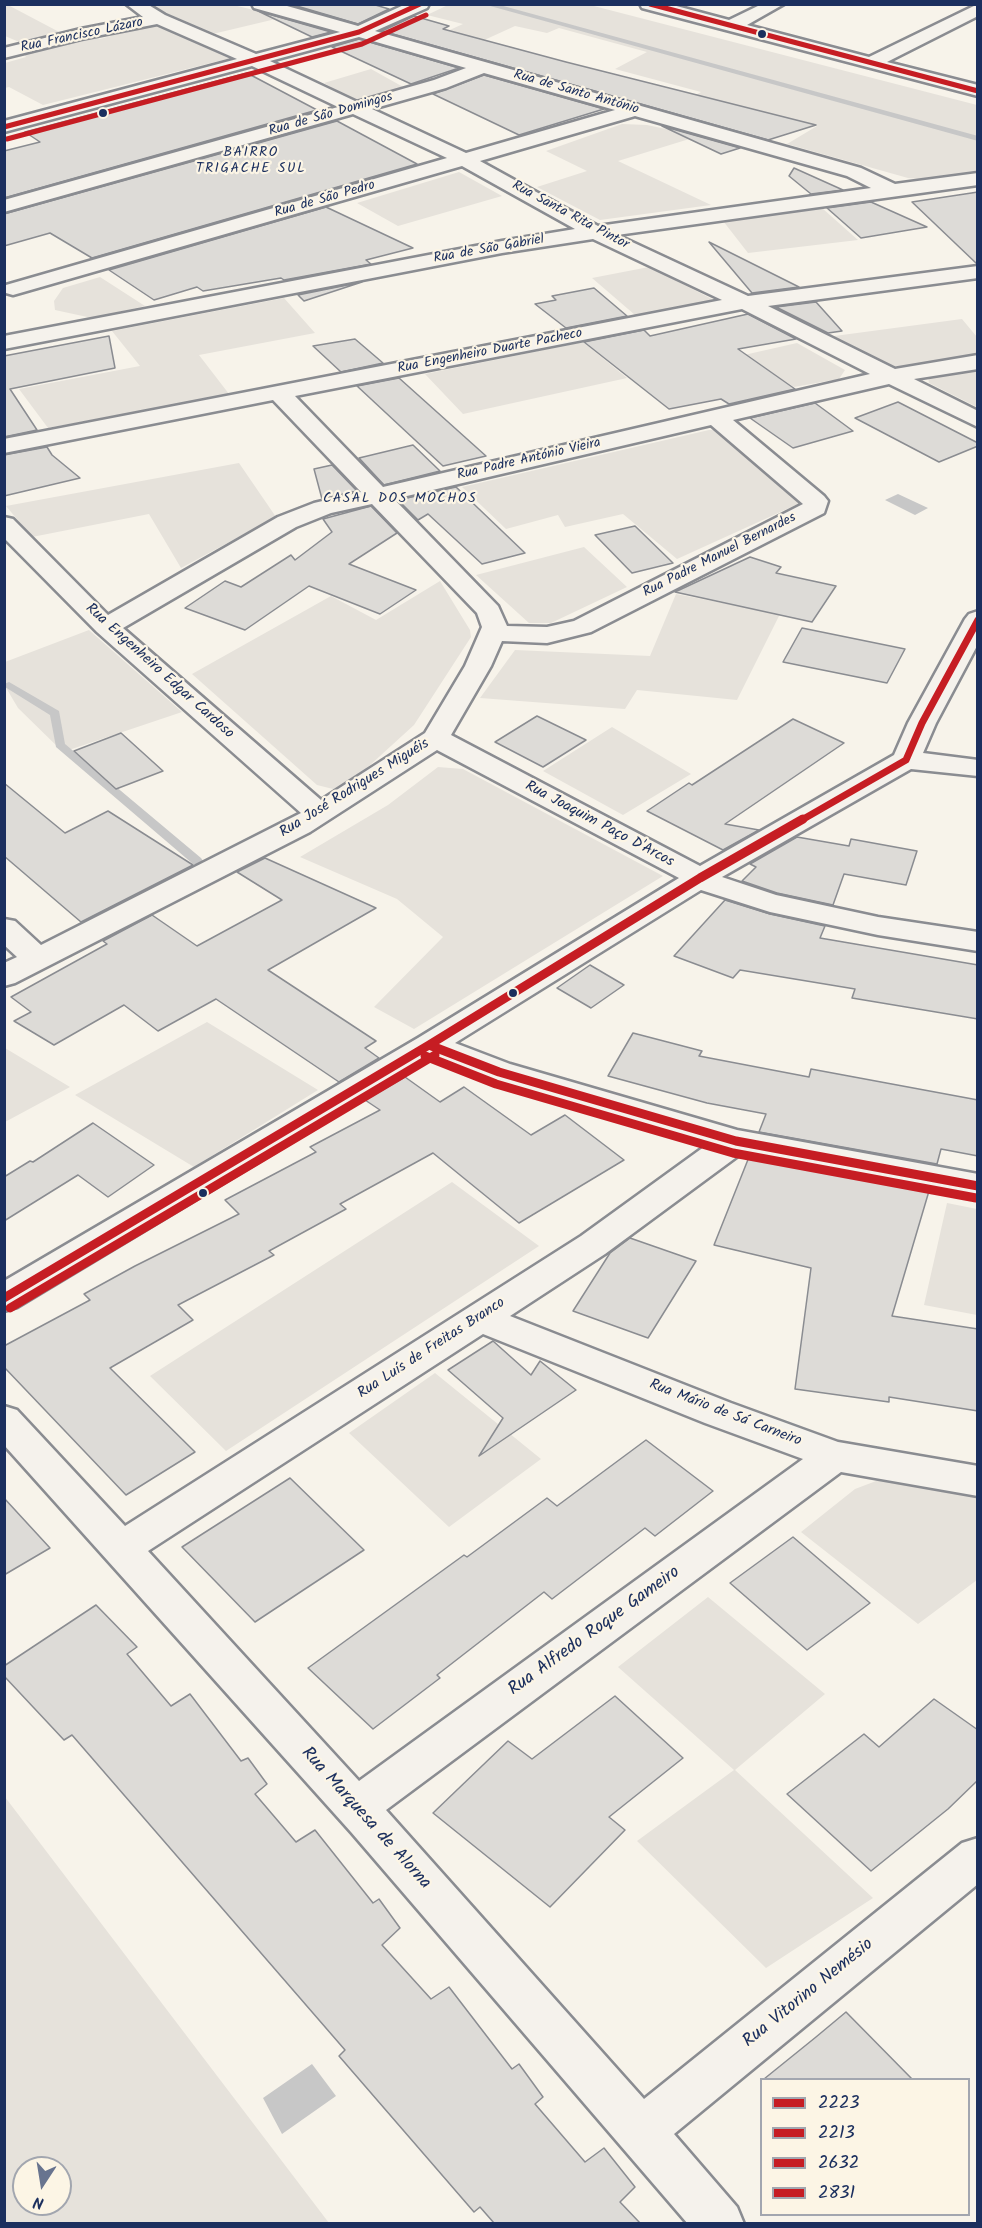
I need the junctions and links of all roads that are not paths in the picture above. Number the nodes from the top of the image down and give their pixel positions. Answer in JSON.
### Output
{"nodes":[{"id":1,"x":134,"y":4,"type":"edge"},
{"id":2,"x":260,"y":4,"type":"edge"},
{"id":3,"x":421,"y":4,"type":"edge"},
{"id":4,"x":648,"y":4,"type":"edge"},
{"id":5,"x":776,"y":4,"type":"edge"},
{"id":6,"x":978,"y":9,"type":"edge"},
{"id":7,"x":159,"y":19,"type":"junction"},
{"id":8,"x":731,"y":26,"type":"junction"},
{"id":9,"x":359,"y":32,"type":"junction"},
{"id":10,"x":4,"y":53,"type":"edge"},
{"id":11,"x":254,"y":60,"type":"junction"},
{"id":12,"x":871,"y":63,"type":"junction"},
{"id":13,"x":483,"y":67,"type":"junction"},
{"id":14,"x":978,"y":91,"type":"edge"},
{"id":15,"x":355,"y":108,"type":"junction"},
{"id":16,"x":636,"y":110,"type":"junction"},
{"id":17,"x":4,"y":127,"type":"edge"},
{"id":18,"x":465,"y":160,"type":"junction"},
{"id":19,"x":978,"y":178,"type":"edge"},
{"id":20,"x":889,"y":189,"type":"junction"},
{"id":21,"x":4,"y":206,"type":"edge"},
{"id":22,"x":595,"y":232,"type":"junction"},
{"id":23,"x":978,"y":272,"type":"edge"},
{"id":24,"x":746,"y":303,"type":"junction"},
{"id":25,"x":28,"y":305,"type":"edge"},
{"id":26,"x":4,"y":343,"type":"edge"},
{"id":27,"x":978,"y":362,"type":"edge"},
{"id":28,"x":888,"y":377,"type":"junction"},
{"id":29,"x":280,"y":394,"type":"junction"},
{"id":30,"x":716,"y":417,"type":"junction"},
{"id":31,"x":978,"y":420,"type":"edge"},
{"id":32,"x":4,"y":446,"type":"edge"},
{"id":33,"x":377,"y":496,"type":"junction"},
{"id":34,"x":4,"y":524,"type":"edge"},
{"id":35,"x":978,"y":619,"type":"edge"},
{"id":36,"x":106,"y":627,"type":"junction"},
{"id":37,"x":493,"y":633,"type":"junction"},
{"id":38,"x":436,"y":738,"type":"junction"},
{"id":39,"x":906,"y":760,"type":"junction"},
{"id":40,"x":978,"y":768,"type":"edge"},
{"id":41,"x":320,"y":814,"type":"junction"},
{"id":42,"x":700,"y":878,"type":"junction"},
{"id":43,"x":4,"y":928,"type":"edge"},
{"id":44,"x":978,"y":942,"type":"edge"},
{"id":45,"x":38,"y":959,"type":"junction"},
{"id":46,"x":4,"y":976,"type":"edge"},
{"id":47,"x":429,"y":1045,"type":"junction"},
{"id":48,"x":736,"y":1141,"type":"junction"},
{"id":49,"x":978,"y":1186,"type":"edge"},
{"id":50,"x":4,"y":1298,"type":"edge"},
{"id":51,"x":480,"y":1318,"type":"junction"},
{"id":52,"x":4,"y":1420,"type":"edge"},
{"id":53,"x":835,"y":1456,"type":"junction"},
{"id":54,"x":978,"y":1481,"type":"edge"},
{"id":55,"x":122,"y":1548,"type":"junction"},
{"id":56,"x":355,"y":1808,"type":"junction"},
{"id":57,"x":978,"y":1857,"type":"edge"},
{"id":58,"x":641,"y":2131,"type":"junction"},
{"id":59,"x":720,"y":2223,"type":"edge"}],
"edges":[{"from":1,"to":7,"type":"street","name":"Rua Santa Rita Pintor"},
{"from":2,"to":9,"type":"street","name":"Rua de Santo António"},
{"from":3,"to":9,"type":"street"},
{"from":4,"to":8,"type":"street"},
{"from":5,"to":8,"type":"street"},
{"from":6,"to":12,"type":"street"},
{"from":7,"to":10,"type":"street","name":"Rua Francisco Lázaro"},
{"from":7,"to":11,"type":"street","name":"Rua Santa Rita Pintor"},
{"from":8,"to":12,"type":"street"},
{"from":9,"to":11,"type":"street"},
{"from":9,"to":13,"type":"street","name":"Rua de Santo António"},
{"from":11,"to":15,"type":"street","name":"Rua Santa Rita Pintor"},
{"from":11,"to":17,"type":"street"},
{"from":12,"to":14,"type":"street"},
{"from":13,"to":15,"type":"street","name":"Rua de São Domingos"},
{"from":13,"to":16,"type":"street","name":"Rua de Santo António"},
{"from":15,"to":18,"type":"street","name":"Rua Santa Rita Pintor"},
{"from":15,"to":21,"type":"street","name":"Rua de São Domingos"},
{"from":16,"to":18,"type":"street","name":"Rua de São Pedro"},
{"from":16,"to":20,"type":"street","name":"Rua de Santo António"},
{"from":18,"to":22,"type":"street","name":"Rua Santa Rita Pintor"},
{"from":18,"to":25,"type":"street","name":"Rua de São Pedro"},
{"from":19,"to":20,"type":"street","name":"Rua de São Gabriel"},
{"from":20,"to":22,"type":"street","name":"Rua de São Gabriel"},
{"from":22,"to":24,"type":"street","name":"Rua Santa Rita Pintor"},
{"from":22,"to":25,"type":"street","name":"Rua de São Gabriel"},
{"from":23,"to":24,"type":"street","name":"Rua Engenheiro Duarte Pacheco"},
{"from":24,"to":28,"type":"street","name":"Rua Santa Rita Pintor"},
{"from":24,"to":29,"type":"street","name":"Rua Engenheiro Duarte Pacheco"},
{"from":25,"to":26,"type":"street","name":"Rua de São Gabriel"},
{"from":27,"to":28,"type":"street","name":"Rua Padre António Vieira"},
{"from":28,"to":30,"type":"street","name":"Rua Padre António Vieira"},
{"from":28,"to":31,"type":"street","name":"Rua Santa Rita Pintor"},
{"from":29,"to":32,"type":"street","name":"Rua Engenheiro Duarte Pacheco"},
{"from":29,"to":33,"type":"street"},
{"from":30,"to":33,"type":"street","name":"Rua Padre António Vieira"},
{"from":30,"to":37,"type":"street","name":"Rua Padre Manuel Bernardes"},
{"from":33,"to":36,"type":"street","name":"Rua Padre António Vieira"},
{"from":33,"to":37,"type":"street"},
{"from":34,"to":36,"type":"street","name":"Rua Engenheiro Edgar Cardoso"},
{"from":35,"to":39,"type":"street"},
{"from":36,"to":41,"type":"street","name":"Rua Engenheiro Edgar Cardoso"},
{"from":37,"to":38,"type":"street","name":"Rua José Rodrigues Miguéis"},
{"from":38,"to":41,"type":"street","name":"Rua José Rodrigues Miguéis"},
{"from":38,"to":42,"type":"street","name":"Rua Joaquim Paço D'Arcos"},
{"from":39,"to":40,"type":"street"},
{"from":39,"to":42,"type":"street"},
{"from":41,"to":45,"type":"street","name":"Rua José Rodrigues Miguéis"},
{"from":42,"to":44,"type":"street","name":"Rua Joaquim Paço D'Arcos"},
{"from":42,"to":47,"type":"street"},
{"from":43,"to":45,"type":"street"},
{"from":45,"to":46,"type":"street","name":"Rua José Rodrigues Miguéis"},
{"from":47,"to":48,"type":"street"},
{"from":47,"to":50,"type":"street"},
{"from":48,"to":49,"type":"street"},
{"from":48,"to":51,"type":"street","name":"Rua Luís de Freitas Branco"},
{"from":51,"to":53,"type":"street","name":"Rua Mário de Sá Carneiro"},
{"from":51,"to":55,"type":"street","name":"Rua Luís de Freitas Branco"},
{"from":52,"to":55,"type":"street","name":"Rua Marquesa de Alorna"},
{"from":53,"to":54,"type":"street","name":"Rua Mário de Sá Carneiro"},
{"from":53,"to":56,"type":"street","name":"Rua Alfredo Roque Gameiro"},
{"from":55,"to":56,"type":"street","name":"Rua Marquesa de Alorna"},
{"from":56,"to":58,"type":"street","name":"Rua Marquesa de Alorna"},
{"from":57,"to":58,"type":"street","name":"Rua Vitorino Nemésio"},
{"from":58,"to":59,"type":"street","name":"Rua Marquesa de Alorna"}]}
